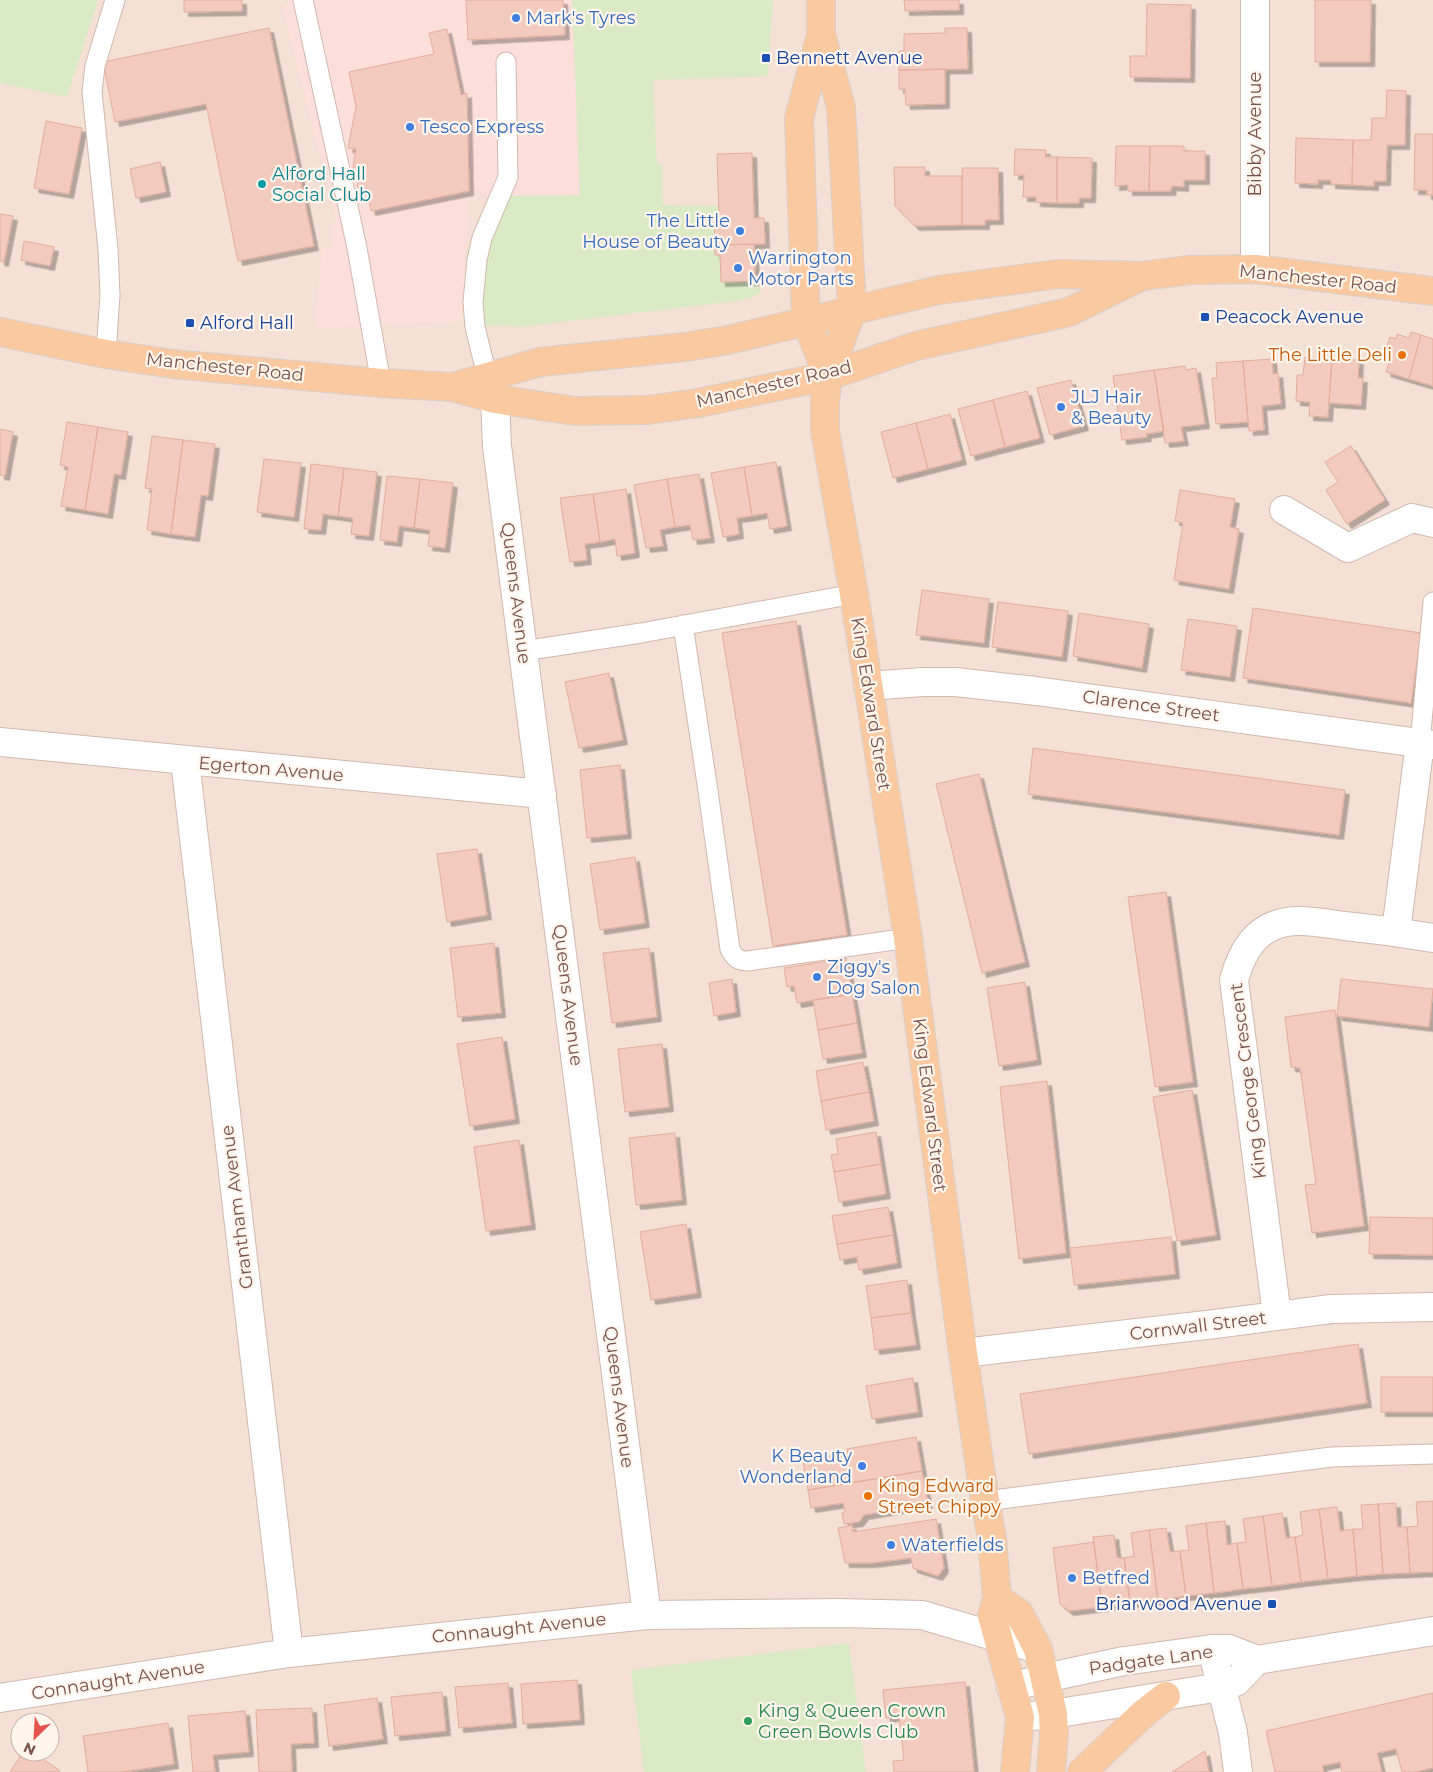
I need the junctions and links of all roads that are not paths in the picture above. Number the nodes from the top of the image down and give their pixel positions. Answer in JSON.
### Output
{"nodes":[{"id":1,"x":115,"y":0,"type":"edge"},
{"id":2,"x":303,"y":0,"type":"edge"},
{"id":3,"x":821,"y":0,"type":"edge"},
{"id":4,"x":1255,"y":0,"type":"edge"},
{"id":5,"x":821,"y":35,"type":"junction"},
{"id":6,"x":506,"y":62,"type":"dead end"},
{"id":7,"x":1255,"y":269,"type":"junction"},
{"id":8,"x":1142,"y":276,"type":"junction"},
{"id":9,"x":1433,"y":291,"type":"edge"},
{"id":10,"x":852,"y":310,"type":"junction"},
{"id":11,"x":806,"y":321,"type":"junction"},
{"id":12,"x":0,"y":332,"type":"edge"},
{"id":13,"x":106,"y":354,"type":"junction"},
{"id":14,"x":828,"y":376,"type":"junction"},
{"id":15,"x":381,"y":383,"type":"junction"},
{"id":16,"x":491,"y":388,"type":"junction"},
{"id":17,"x":1284,"y":510,"type":"dead end"},
{"id":18,"x":1433,"y":523,"type":"edge"},
{"id":19,"x":854,"y":594,"type":"junction"},
{"id":20,"x":1433,"y":602,"type":"edge"},
{"id":21,"x":682,"y":625,"type":"junction"},
{"id":22,"x":523,"y":651,"type":"junction"},
{"id":23,"x":868,"y":686,"type":"junction"},
{"id":24,"x":0,"y":742,"type":"edge"},
{"id":25,"x":1426,"y":744,"type":"edge"},
{"id":26,"x":185,"y":760,"type":"junction"},
{"id":27,"x":542,"y":794,"type":"junction"},
{"id":28,"x":1396,"y":931,"type":"junction"},
{"id":29,"x":908,"y":938,"type":"junction"},
{"id":30,"x":1433,"y":938,"type":"edge"},
{"id":31,"x":1433,"y":1307,"type":"edge"},
{"id":32,"x":1277,"y":1316,"type":"junction"},
{"id":33,"x":963,"y":1353,"type":"junction"},
{"id":34,"x":1433,"y":1454,"type":"edge"},
{"id":35,"x":985,"y":1501,"type":"junction"},
{"id":36,"x":997,"y":1598,"type":"junction"},
{"id":37,"x":647,"y":1614,"type":"junction"},
{"id":38,"x":1433,"y":1630,"type":"edge"},
{"id":39,"x":997,"y":1638,"type":"junction"},
{"id":40,"x":1038,"y":1649,"type":"junction"},
{"id":41,"x":1212,"y":1649,"type":"junction"},
{"id":42,"x":289,"y":1653,"type":"junction"},
{"id":43,"x":1257,"y":1660,"type":"junction"},
{"id":44,"x":1044,"y":1678,"type":"junction"},
{"id":45,"x":1011,"y":1687,"type":"junction"},
{"id":46,"x":1220,"y":1687,"type":"junction"},
{"id":47,"x":1166,"y":1696,"type":"junction"},
{"id":48,"x":0,"y":1698,"type":"edge"},
{"id":49,"x":1053,"y":1714,"type":"junction"},
{"id":50,"x":1020,"y":1717,"type":"junction"},
{"id":51,"x":1015,"y":1772,"type":"edge"},
{"id":52,"x":1051,"y":1772,"type":"edge"},
{"id":53,"x":1082,"y":1772,"type":"edge"},
{"id":54,"x":1238,"y":1772,"type":"edge"}],
"edges":[{"from":1,"to":13,"type":"lane"},
{"from":2,"to":15,"type":"lane"},
{"from":3,"to":5,"type":"main road"},
{"from":4,"to":7,"type":"street","name":"Bibby Avenue"},
{"from":5,"to":10,"type":"main road"},
{"from":5,"to":11,"type":"main road"},
{"from":6,"to":16,"type":"lane"},
{"from":7,"to":8,"type":"main road","name":"Manchester Road"},
{"from":7,"to":9,"type":"main road","name":"Manchester Road"},
{"from":8,"to":10,"type":"main road","name":"Manchester Road"},
{"from":8,"to":14,"type":"main road","name":"Manchester Road"},
{"from":10,"to":11,"type":"main road","name":"Manchester Road"},
{"from":10,"to":14,"type":"main road"},
{"from":11,"to":14,"type":"main road"},
{"from":11,"to":16,"type":"main road","name":"Manchester Road"},
{"from":12,"to":13,"type":"main road","name":"Manchester Road"},
{"from":13,"to":15,"type":"main road","name":"Manchester Road"},
{"from":14,"to":16,"type":"main road","name":"Manchester Road"},
{"from":14,"to":19,"type":"main road","name":"King Edward Street"},
{"from":15,"to":16,"type":"main road","name":"Manchester Road"},
{"from":16,"to":22,"type":"street","name":"Queens Avenue"},
{"from":17,"to":18,"type":"street"},
{"from":19,"to":21,"type":"lane"},
{"from":19,"to":23,"type":"main road","name":"King Edward Street"},
{"from":20,"to":25,"type":"lane"},
{"from":21,"to":22,"type":"lane"},
{"from":21,"to":29,"type":"lane"},
{"from":22,"to":27,"type":"street","name":"Queens Avenue"},
{"from":23,"to":25,"type":"street","name":"Clarence Street"},
{"from":23,"to":29,"type":"main road","name":"King Edward Street"},
{"from":24,"to":26,"type":"street","name":"Egerton Avenue"},
{"from":25,"to":28,"type":"street"},
{"from":26,"to":27,"type":"street","name":"Egerton Avenue"},
{"from":26,"to":42,"type":"street","name":"Grantham Avenue"},
{"from":27,"to":37,"type":"street","name":"Queens Avenue"},
{"from":28,"to":30,"type":"street","name":"King George Crescent"},
{"from":28,"to":32,"type":"street","name":"King George Crescent"},
{"from":29,"to":33,"type":"main road","name":"King Edward Street"},
{"from":31,"to":32,"type":"street","name":"Cornwall Street"},
{"from":32,"to":33,"type":"street","name":"Cornwall Street"},
{"from":33,"to":35,"type":"main road","name":"King Edward Street"},
{"from":34,"to":35,"type":"lane"},
{"from":35,"to":36,"type":"main road","name":"King Edward Street"},
{"from":36,"to":39,"type":"main road","name":"King Edward Street"},
{"from":36,"to":40,"type":"main road"},
{"from":37,"to":39,"type":"street","name":"Connaught Avenue"},
{"from":37,"to":42,"type":"street","name":"Connaught Avenue"},
{"from":38,"to":43,"type":"street"},
{"from":39,"to":40,"type":"street","name":"Connaught Avenue"},
{"from":39,"to":45,"type":"main road","name":"King Edward Street"},
{"from":40,"to":44,"type":"main road"},
{"from":41,"to":43,"type":"street","name":"Padgate Lane"},
{"from":41,"to":44,"type":"street","name":"Padgate Lane"},
{"from":41,"to":46,"type":"street"},
{"from":42,"to":48,"type":"street","name":"Connaught Avenue"},
{"from":43,"to":46,"type":"street","name":"Padgate Lane"},
{"from":44,"to":45,"type":"street","name":"Padgate Lane"},
{"from":44,"to":49,"type":"main road"},
{"from":45,"to":50,"type":"main road"},
{"from":46,"to":47,"type":"street","name":"Padgate Lane"},
{"from":46,"to":54,"type":"street"},
{"from":47,"to":49,"type":"street","name":"Padgate Lane"},
{"from":47,"to":53,"type":"main road"},
{"from":49,"to":50,"type":"street","name":"Padgate Lane"},
{"from":49,"to":52,"type":"main road"},
{"from":50,"to":51,"type":"main road"}]}
